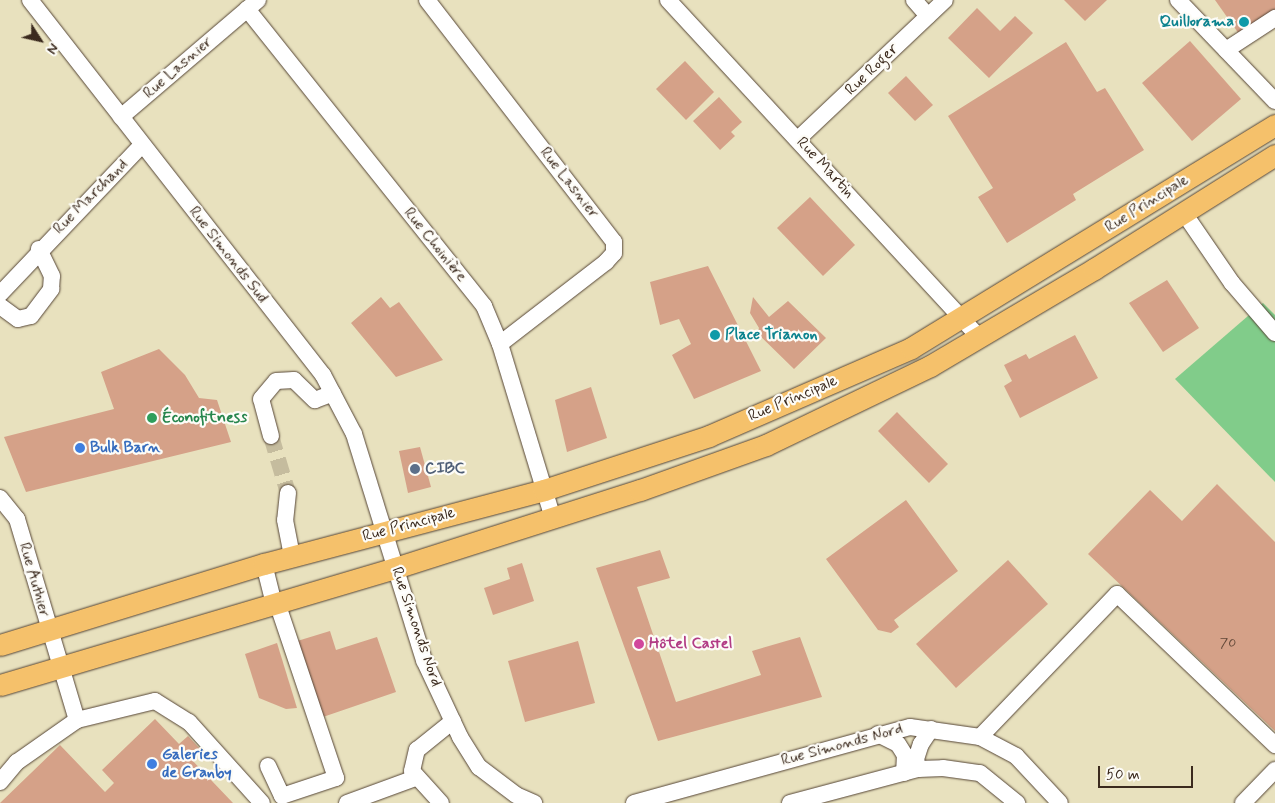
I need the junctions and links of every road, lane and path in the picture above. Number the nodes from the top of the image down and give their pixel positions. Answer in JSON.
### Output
{"nodes":[{"id":1,"x":30,"y":0,"type":"edge"},
{"id":2,"x":427,"y":0,"type":"edge"},
{"id":3,"x":668,"y":0,"type":"edge"},
{"id":4,"x":914,"y":0,"type":"edge"},
{"id":5,"x":945,"y":0,"type":"edge"},
{"id":6,"x":1178,"y":0,"type":"edge"},
{"id":7,"x":252,"y":5,"type":"edge"},
{"id":8,"x":928,"y":16,"type":"junction"},
{"id":9,"x":1275,"y":18,"type":"edge"},
{"id":10,"x":1226,"y":50,"type":"junction"},
{"id":11,"x":1275,"y":101,"type":"edge"},
{"id":12,"x":120,"y":117,"type":"junction"},
{"id":13,"x":1275,"y":125,"type":"edge"},
{"id":14,"x":798,"y":139,"type":"junction"},
{"id":15,"x":142,"y":145,"type":"junction"},
{"id":16,"x":1275,"y":155,"type":"edge"},
{"id":17,"x":1184,"y":212,"type":"junction"},
{"id":18,"x":39,"y":249,"type":"junction"},
{"id":19,"x":0,"y":294,"type":"edge"},
{"id":20,"x":0,"y":306,"type":"edge"},
{"id":21,"x":964,"y":316,"type":"junction"},
{"id":22,"x":1275,"y":333,"type":"edge"},
{"id":23,"x":979,"y":337,"type":"junction"},
{"id":24,"x":500,"y":344,"type":"junction"},
{"id":25,"x":333,"y":394,"type":"junction"},
{"id":26,"x":271,"y":436,"type":"tunnel mouth"},
{"id":27,"x":709,"y":436,"type":"junction"},
{"id":28,"x":716,"y":463,"type":"junction"},
{"id":29,"x":544,"y":490,"type":"junction"},
{"id":30,"x":288,"y":494,"type":"tunnel mouth"},
{"id":31,"x":0,"y":498,"type":"edge"},
{"id":32,"x":553,"y":518,"type":"junction"},
{"id":33,"x":384,"y":532,"type":"junction"},
{"id":34,"x":292,"y":556,"type":"junction"},
{"id":35,"x":264,"y":564,"type":"junction"},
{"id":36,"x":395,"y":568,"type":"junction"},
{"id":37,"x":275,"y":604,"type":"junction"},
{"id":38,"x":48,"y":630,"type":"junction"},
{"id":39,"x":0,"y":645,"type":"edge"},
{"id":40,"x":58,"y":667,"type":"junction"},
{"id":41,"x":0,"y":685,"type":"edge"},
{"id":42,"x":77,"y":720,"type":"junction"},
{"id":43,"x":452,"y":722,"type":"junction"},
{"id":44,"x":931,"y":729,"type":"junction"},
{"id":45,"x":878,"y":734,"type":"junction"},
{"id":46,"x":980,"y":737,"type":"junction"},
{"id":47,"x":1275,"y":745,"type":"edge"},
{"id":48,"x":268,"y":766,"type":"dead end"},
{"id":49,"x":1275,"y":770,"type":"edge"},
{"id":50,"x":911,"y":771,"type":"junction"},
{"id":51,"x":415,"y":778,"type":"junction"},
{"id":52,"x":0,"y":782,"type":"edge"},
{"id":53,"x":262,"y":803,"type":"edge"},
{"id":54,"x":347,"y":803,"type":"edge"},
{"id":55,"x":441,"y":803,"type":"edge"},
{"id":56,"x":534,"y":803,"type":"edge"},
{"id":57,"x":634,"y":803,"type":"edge"},
{"id":58,"x":790,"y":803,"type":"edge"},
{"id":59,"x":1017,"y":803,"type":"edge"},
{"id":60,"x":1060,"y":803,"type":"edge"},
{"id":61,"x":1242,"y":803,"type":"edge"}],
"edges":[{"from":1,"to":12,"type":"street","name":"Rue Simonds Sud"},
{"from":2,"to":24,"type":"street","name":"Rue Lasnier"},
{"from":3,"to":14,"type":"street","name":"Rue Martin"},
{"from":4,"to":8,"type":"street"},
{"from":5,"to":8,"type":"street","name":"Rue Roger"},
{"from":6,"to":10,"type":"street"},
{"from":7,"to":12,"type":"street","name":"Rue Lasnier"},
{"from":7,"to":24,"type":"street","name":"Rue Choinière"},
{"from":8,"to":14,"type":"street","name":"Rue Roger"},
{"from":9,"to":10,"type":"street"},
{"from":10,"to":11,"type":"street"},
{"from":12,"to":15,"type":"street","name":"Rue Simonds Sud"},
{"from":13,"to":21,"type":"main road","name":"Rue Principale"},
{"from":14,"to":21,"type":"street","name":"Rue Martin"},
{"from":15,"to":18,"type":"street","name":"Rue Marchand"},
{"from":15,"to":25,"type":"street","name":"Rue Simonds Sud"},
{"from":16,"to":17,"type":"main road","name":"Rue Principale"},
{"from":17,"to":22,"type":"street"},
{"from":17,"to":23,"type":"main road","name":"Rue Principale"},
{"from":18,"to":19,"type":"street","name":"Rue Marchand"},
{"from":18,"to":20,"type":"street"},
{"from":21,"to":23,"type":"street","name":"Rue Martin"},
{"from":21,"to":27,"type":"main road","name":"Rue Principale"},
{"from":23,"to":28,"type":"main road","name":"Rue Principale"},
{"from":24,"to":29,"type":"street","name":"Rue Choinière"},
{"from":25,"to":26,"type":"street"},
{"from":25,"to":33,"type":"street","name":"Rue Simonds Sud"},
{"from":27,"to":28,"type":"street"},
{"from":27,"to":29,"type":"main road","name":"Rue Principale"},
{"from":28,"to":32,"type":"main road","name":"Rue Principale"},
{"from":29,"to":32,"type":"street","name":"Rue Choinière"},
{"from":29,"to":33,"type":"main road","name":"Rue Principale"},
{"from":30,"to":34,"type":"street"},
{"from":31,"to":38,"type":"street","name":"Rue Authier"},
{"from":32,"to":36,"type":"main road","name":"Rue Principale"},
{"from":33,"to":34,"type":"main road","name":"Rue Principale"},
{"from":33,"to":36,"type":"street","name":"Rue Simonds Nord"},
{"from":34,"to":35,"type":"main road","name":"Rue Principale"},
{"from":35,"to":37,"type":"street"},
{"from":35,"to":38,"type":"main road","name":"Rue Principale"},
{"from":36,"to":37,"type":"main road","name":"Rue Principale"},
{"from":36,"to":43,"type":"street","name":"Rue Simonds Nord"},
{"from":37,"to":40,"type":"main road","name":"Rue Principale"},
{"from":37,"to":48,"type":"street"},
{"from":38,"to":39,"type":"main road","name":"Rue Principale"},
{"from":38,"to":40,"type":"street","name":"Rue Authier"},
{"from":40,"to":41,"type":"main road","name":"Rue Principale"},
{"from":40,"to":42,"type":"street","name":"Rue Authier"},
{"from":42,"to":52,"type":"street"},
{"from":42,"to":53,"type":"street"},
{"from":43,"to":51,"type":"street"},
{"from":43,"to":56,"type":"street","name":"Rue Simonds Nord"},
{"from":44,"to":45,"type":"street","name":"Rue Simonds Nord"},
{"from":44,"to":46,"type":"street","name":"Rue Simonds Nord"},
{"from":44,"to":50,"type":"street"},
{"from":45,"to":50,"type":"street"},
{"from":45,"to":57,"type":"street","name":"Rue Simonds Nord"},
{"from":46,"to":47,"type":"street"},
{"from":46,"to":60,"type":"street","name":"Rue Simonds Nord"},
{"from":49,"to":61,"type":"street"},
{"from":50,"to":58,"type":"street"},
{"from":50,"to":59,"type":"street"},
{"from":51,"to":54,"type":"street"},
{"from":51,"to":55,"type":"street"}]}
